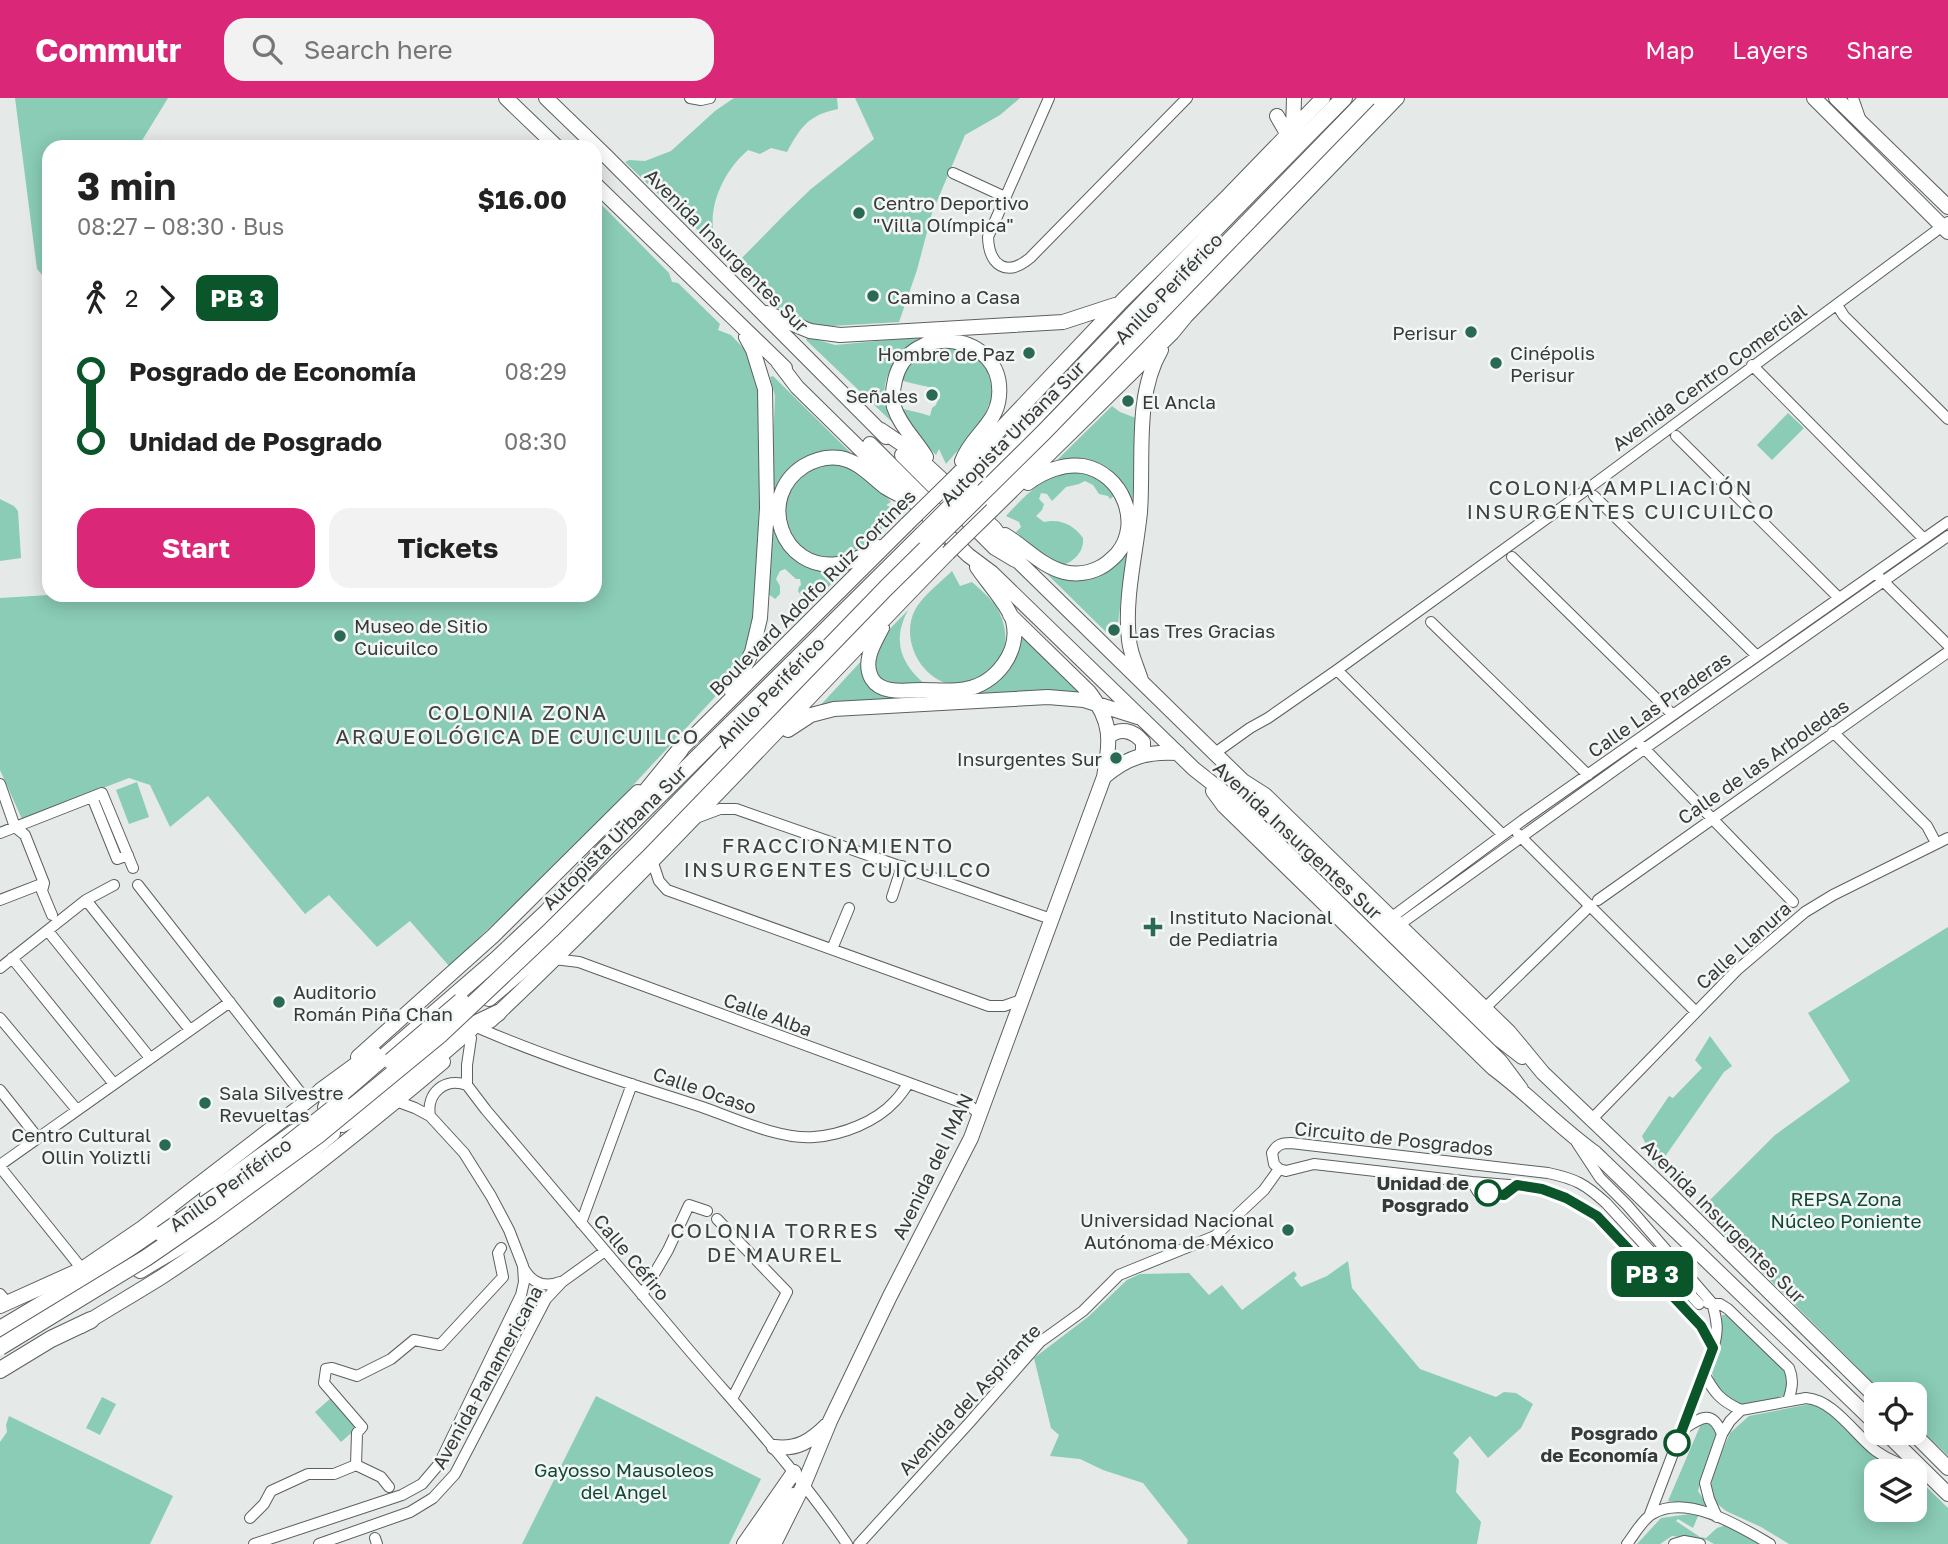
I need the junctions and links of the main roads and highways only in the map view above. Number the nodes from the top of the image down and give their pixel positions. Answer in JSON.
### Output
{"nodes":[{"id":1,"x":506,"y":98,"type":"edge"},
{"id":2,"x":545,"y":98,"type":"edge"},
{"id":3,"x":557,"y":98,"type":"edge"},
{"id":4,"x":1294,"y":98,"type":"edge"},
{"id":5,"x":1323,"y":98,"type":"edge"},
{"id":6,"x":1344,"y":98,"type":"edge"},
{"id":7,"x":1359,"y":98,"type":"edge"},
{"id":8,"x":1368,"y":98,"type":"edge"},
{"id":9,"x":1384,"y":98,"type":"edge"},
{"id":10,"x":1390,"y":98,"type":"edge"},
{"id":11,"x":1397,"y":98,"type":"edge"},
{"id":12,"x":1814,"y":98,"type":"edge"},
{"id":13,"x":1836,"y":98,"type":"edge"},
{"id":14,"x":1277,"y":116,"type":"road end"},
{"id":15,"x":1290,"y":132,"type":"junction"},
{"id":16,"x":584,"y":135,"type":"junction"},
{"id":17,"x":550,"y":140,"type":"edge"},
{"id":18,"x":589,"y":140,"type":"edge"},
{"id":19,"x":602,"y":153,"type":"edge"},
{"id":20,"x":1335,"y":161,"type":"junction"},
{"id":21,"x":602,"y":191,"type":"edge"},
{"id":22,"x":1227,"y":197,"type":"junction"},
{"id":23,"x":1948,"y":207,"type":"edge"},
{"id":24,"x":1946,"y":227,"type":"edge"},
{"id":25,"x":1177,"y":267,"type":"junction"},
{"id":26,"x":1122,"y":302,"type":"junction"},
{"id":27,"x":757,"y":309,"type":"junction"},
{"id":28,"x":1186,"y":316,"type":"junction"},
{"id":29,"x":736,"y":321,"type":"junction"},
{"id":30,"x":1172,"y":332,"type":"junction"},
{"id":31,"x":778,"y":362,"type":"junction"},
{"id":32,"x":1076,"y":412,"type":"junction"},
{"id":33,"x":881,"y":430,"type":"junction"},
{"id":34,"x":933,"y":471,"type":"junction"},
{"id":35,"x":957,"y":475,"type":"junction"},
{"id":36,"x":915,"y":503,"type":"junction"},
{"id":37,"x":990,"y":507,"type":"junction"},
{"id":38,"x":994,"y":528,"type":"junction"},
{"id":39,"x":902,"y":530,"type":"junction"},
{"id":40,"x":943,"y":552,"type":"junction"},
{"id":41,"x":968,"y":555,"type":"junction"},
{"id":42,"x":1019,"y":562,"type":"junction"},
{"id":43,"x":992,"y":573,"type":"junction"},
{"id":44,"x":894,"y":609,"type":"junction"},
{"id":45,"x":1010,"y":615,"type":"junction"},
{"id":46,"x":1141,"y":682,"type":"junction"},
{"id":47,"x":1098,"y":704,"type":"junction"},
{"id":48,"x":725,"y":706,"type":"junction"},
{"id":49,"x":1143,"y":719,"type":"junction"},
{"id":50,"x":1108,"y":737,"type":"junction"},
{"id":51,"x":769,"y":741,"type":"junction"},
{"id":52,"x":680,"y":750,"type":"junction"},
{"id":53,"x":1178,"y":753,"type":"junction"},
{"id":54,"x":1143,"y":755,"type":"junction"},
{"id":55,"x":1104,"y":777,"type":"junction"},
{"id":56,"x":1244,"y":781,"type":"junction"},
{"id":57,"x":547,"y":912,"type":"junction"},
{"id":58,"x":466,"y":986,"type":"junction"},
{"id":59,"x":498,"y":1013,"type":"junction"},
{"id":60,"x":1543,"y":1073,"type":"junction"},
{"id":61,"x":321,"y":1091,"type":"junction"},
{"id":62,"x":342,"y":1124,"type":"junction"},
{"id":63,"x":298,"y":1162,"type":"junction"},
{"id":64,"x":217,"y":1238,"type":"junction"},
{"id":65,"x":85,"y":1273,"type":"junction"},
{"id":66,"x":3,"y":1307,"type":"edge"},
{"id":67,"x":91,"y":1320,"type":"junction"},
{"id":68,"x":0,"y":1329,"type":"edge"},
{"id":69,"x":0,"y":1337,"type":"edge"},
{"id":70,"x":0,"y":1347,"type":"edge"},
{"id":71,"x":0,"y":1355,"type":"edge"},
{"id":72,"x":0,"y":1370,"type":"edge"},
{"id":73,"x":0,"y":1378,"type":"edge"},
{"id":74,"x":1864,"y":1385,"type":"edge"},
{"id":75,"x":1864,"y":1412,"type":"edge"},
{"id":76,"x":830,"y":1422,"type":"junction"},
{"id":77,"x":1898,"y":1445,"type":"edge"},
{"id":78,"x":1925,"y":1445,"type":"edge"},
{"id":79,"x":774,"y":1447,"type":"road end"},
{"id":80,"x":1948,"y":1468,"type":"edge"},
{"id":81,"x":794,"y":1472,"type":"road end"},
{"id":82,"x":804,"y":1484,"type":"junction"},
{"id":83,"x":1948,"y":1494,"type":"edge"},
{"id":84,"x":744,"y":1544,"type":"edge"},
{"id":85,"x":759,"y":1544,"type":"edge"},
{"id":86,"x":774,"y":1544,"type":"edge"}],
"edges":[{"from":1,"to":17,"type":"main road"},
{"from":2,"to":16,"type":"main road","name":"Avenida Insurgentes Sur"},
{"from":3,"to":16,"type":"main road"},
{"from":4,"to":15,"type":"main road"},
{"from":5,"to":15,"type":"main road","name":"Boulevard Adolfo Ruiz Cortines"},
{"from":6,"to":25,"type":"highway","name":"Anillo Periférico"},
{"from":7,"to":69,"type":"highway","name":"Autopista Urbana Sur","bridge":true},
{"from":8,"to":70,"type":"highway","name":"Autopista Urbana Sur","bridge":true},
{"from":9,"to":32,"type":"highway","name":"Anillo Periférico"},
{"from":10,"to":20,"type":"highway"},
{"from":11,"to":20,"type":"main road"},
{"from":12,"to":24,"type":"main road"},
{"from":13,"to":23,"type":"main road"},
{"from":14,"to":15,"type":"main road"},
{"from":15,"to":22,"type":"main road","name":"Boulevard Adolfo Ruiz Cortines"},
{"from":16,"to":18,"type":"main road","name":"Avenida Insurgentes Sur"},
{"from":19,"to":27,"type":"main road","name":"Avenida Insurgentes Sur"},
{"from":20,"to":28,"type":"main road"},
{"from":21,"to":29,"type":"main road","name":"Avenida Insurgentes Sur"},
{"from":22,"to":25,"type":"highway"},
{"from":22,"to":26,"type":"main road","name":"Boulevard Adolfo Ruiz Cortines"},
{"from":25,"to":57,"type":"highway","name":"Anillo Periférico","bridge":true},
{"from":26,"to":27,"type":"main road"},
{"from":26,"to":35,"type":"main road","name":"Boulevard Adolfo Ruiz Cortines"},
{"from":27,"to":33,"type":"main road","name":"Avenida Insurgentes Sur"},
{"from":28,"to":30,"type":"main road"},
{"from":28,"to":32,"type":"highway"},
{"from":29,"to":31,"type":"main road","name":"Avenida Insurgentes Sur"},
{"from":29,"to":48,"type":"main road"},
{"from":30,"to":37,"type":"main road"},
{"from":30,"to":46,"type":"main road"},
{"from":31,"to":36,"type":"main road","name":"Avenida Insurgentes Sur"},
{"from":31,"to":43,"type":"main road","name":"Avenida Insurgentes Sur"},
{"from":32,"to":37,"type":"highway","name":"Anillo Periférico"},
{"from":33,"to":34,"type":"main road","name":"Avenida Insurgentes Sur"},
{"from":33,"to":42,"type":"main road","name":"Avenida Insurgentes Sur"},
{"from":34,"to":35,"type":"main road"},
{"from":34,"to":38,"type":"main road","name":"Avenida Insurgentes Sur"},
{"from":35,"to":39,"type":"main road","name":"Boulevard Adolfo Ruiz Cortines","bridge":true},
{"from":36,"to":39,"type":"main road"},
{"from":36,"to":41,"type":"main road","name":"Avenida Insurgentes Sur"},
{"from":37,"to":38,"type":"main road"},
{"from":37,"to":40,"type":"highway","name":"Anillo Periférico"},
{"from":38,"to":42,"type":"main road","name":"Avenida Insurgentes Sur"},
{"from":39,"to":48,"type":"main road","name":"Boulevard Adolfo Ruiz Cortines"},
{"from":40,"to":44,"type":"main road"},
{"from":40,"to":62,"type":"highway","name":"Anillo Periférico"},
{"from":41,"to":43,"type":"main road","name":"Avenida Insurgentes Sur"},
{"from":41,"to":45,"type":"main road","name":"Avenida del IMAN"},
{"from":42,"to":46,"type":"main road","name":"Avenida Insurgentes Sur"},
{"from":43,"to":49,"type":"main road","name":"Avenida Insurgentes Sur"},
{"from":44,"to":45,"type":"main road"},
{"from":44,"to":51,"type":"main road"},
{"from":45,"to":47,"type":"main road","name":"Avenida del IMAN"},
{"from":46,"to":56,"type":"main road","name":"Avenida Insurgentes Sur"},
{"from":47,"to":49,"type":"main road"},
{"from":47,"to":50,"type":"main road","name":"Avenida del IMAN"},
{"from":47,"to":51,"type":"main road"},
{"from":48,"to":52,"type":"main road","name":"Boulevard Adolfo Ruiz Cortines"},
{"from":49,"to":53,"type":"main road","name":"Avenida Insurgentes Sur"},
{"from":50,"to":54,"type":"main road"},
{"from":50,"to":55,"type":"main road","name":"Avenida del IMAN"},
{"from":51,"to":59,"type":"main road"},
{"from":52,"to":57,"type":"highway"},
{"from":52,"to":61,"type":"main road","name":"Boulevard Adolfo Ruiz Cortines"},
{"from":53,"to":54,"type":"main road"},
{"from":53,"to":75,"type":"main road","name":"Avenida Insurgentes Sur"},
{"from":54,"to":55,"type":"main road"},
{"from":55,"to":76,"type":"main road","name":"Avenida del IMAN"},
{"from":56,"to":60,"type":"main road","name":"Avenida Insurgentes Sur"},
{"from":56,"to":60,"type":"main road","name":"Avenida Insurgentes Sur"},
{"from":57,"to":58,"type":"highway","name":"Anillo Periférico"},
{"from":58,"to":61,"type":"highway"},
{"from":58,"to":65,"type":"highway","name":"Anillo Periférico"},
{"from":59,"to":62,"type":"highway"},
{"from":59,"to":64,"type":"main road"},
{"from":60,"to":74,"type":"main road","name":"Avenida Insurgentes Sur"},
{"from":61,"to":65,"type":"main road","name":"Boulevard Adolfo Ruiz Cortines"},
{"from":62,"to":63,"type":"highway","name":"Anillo Periférico"},
{"from":63,"to":64,"type":"highway"},
{"from":63,"to":71,"type":"highway","name":"Anillo Periférico"},
{"from":64,"to":67,"type":"main road"},
{"from":65,"to":66,"type":"highway"},
{"from":65,"to":68,"type":"highway","name":"Anillo Periférico"},
{"from":67,"to":72,"type":"highway"},
{"from":67,"to":73,"type":"main road"},
{"from":76,"to":79,"type":"main road"},
{"from":76,"to":82,"type":"main road","name":"Avenida del IMAN"},
{"from":77,"to":83,"type":"main road"},
{"from":78,"to":80,"type":"main road"},
{"from":81,"to":84,"type":"main road"},
{"from":82,"to":85,"type":"main road","name":"Avenida del IMAN"},
{"from":82,"to":86,"type":"main road","name":"Avenida del IMAN"}]}
